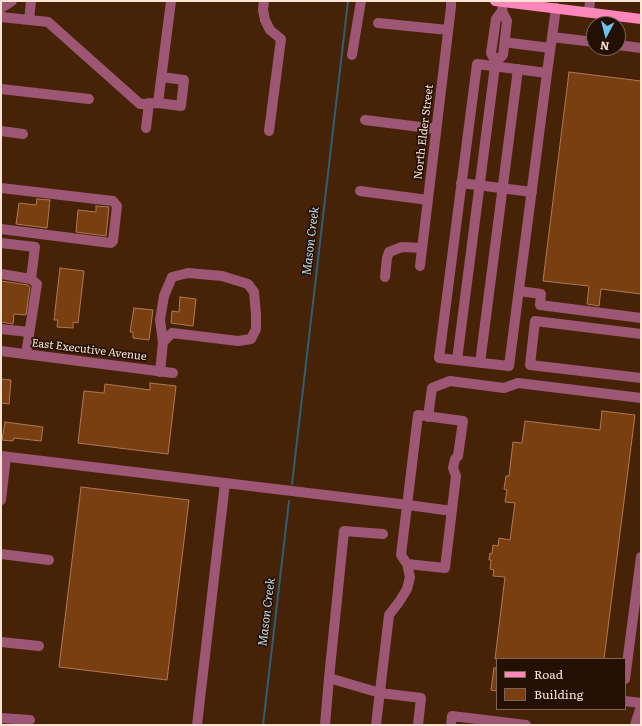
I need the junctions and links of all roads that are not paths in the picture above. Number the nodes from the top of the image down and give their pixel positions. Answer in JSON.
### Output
{"nodes":[{"id":1,"x":12,"y":1,"type":"edge"},
{"id":2,"x":31,"y":1,"type":"edge"},
{"id":3,"x":171,"y":1,"type":"edge"},
{"id":4,"x":264,"y":1,"type":"edge"},
{"id":5,"x":361,"y":1,"type":"edge"},
{"id":6,"x":451,"y":1,"type":"edge"},
{"id":7,"x":590,"y":1,"type":"edge"},
{"id":8,"x":500,"y":5,"type":"edge"},
{"id":9,"x":1,"y":8,"type":"edge"},
{"id":10,"x":556,"y":8,"type":"junction"},
{"id":11,"x":589,"y":12,"type":"junction"},
{"id":12,"x":1,"y":16,"type":"edge"},
{"id":13,"x":641,"y":19,"type":"edge"},
{"id":14,"x":29,"y":20,"type":"junction"},
{"id":15,"x":378,"y":23,"type":"dead end"},
{"id":16,"x":448,"y":30,"type":"junction"},
{"id":17,"x":552,"y":37,"type":"junction"},
{"id":18,"x":586,"y":41,"type":"edge"},
{"id":19,"x":511,"y":43,"type":"dead end"},
{"id":20,"x":626,"y":46,"type":"edge"},
{"id":21,"x":550,"y":48,"type":"junction"},
{"id":22,"x":641,"y":48,"type":"edge"},
{"id":23,"x":352,"y":55,"type":"dead end"},
{"id":24,"x":496,"y":64,"type":"junction"},
{"id":25,"x":518,"y":69,"type":"junction"},
{"id":26,"x":547,"y":73,"type":"junction"},
{"id":27,"x":162,"y":77,"type":"junction"},
{"id":28,"x":1,"y":89,"type":"edge"},
{"id":29,"x":89,"y":99,"type":"dead end"},
{"id":30,"x":154,"y":103,"type":"junction"},
{"id":31,"x":364,"y":120,"type":"dead end"},
{"id":32,"x":146,"y":128,"type":"dead end"},
{"id":33,"x":436,"y":129,"type":"junction"},
{"id":34,"x":1,"y":131,"type":"edge"},
{"id":35,"x":269,"y":131,"type":"dead end"},
{"id":36,"x":23,"y":134,"type":"dead end"},
{"id":37,"x":461,"y":183,"type":"junction"},
{"id":38,"x":480,"y":185,"type":"junction"},
{"id":39,"x":1,"y":188,"type":"edge"},
{"id":40,"x":503,"y":188,"type":"junction"},
{"id":41,"x":360,"y":191,"type":"dead end"},
{"id":42,"x":532,"y":192,"type":"junction"},
{"id":43,"x":428,"y":200,"type":"junction"},
{"id":44,"x":1,"y":229,"type":"edge"},
{"id":45,"x":1,"y":243,"type":"edge"},
{"id":46,"x":422,"y":248,"type":"junction"},
{"id":47,"x":420,"y":266,"type":"dead end"},
{"id":48,"x":1,"y":274,"type":"edge"},
{"id":49,"x":385,"y":277,"type":"dead end"},
{"id":50,"x":31,"y":279,"type":"junction"},
{"id":51,"x":519,"y":291,"type":"junction"},
{"id":52,"x":641,"y":318,"type":"edge"},
{"id":53,"x":1,"y":329,"type":"edge"},
{"id":54,"x":29,"y":332,"type":"junction"},
{"id":55,"x":641,"y":334,"type":"edge"},
{"id":56,"x":163,"y":342,"type":"junction"},
{"id":57,"x":1,"y":351,"type":"edge"},
{"id":58,"x":26,"y":354,"type":"junction"},
{"id":59,"x":457,"y":360,"type":"junction"},
{"id":60,"x":480,"y":363,"type":"junction"},
{"id":61,"x":160,"y":372,"type":"junction"},
{"id":62,"x":173,"y":373,"type":"dead end"},
{"id":63,"x":641,"y":378,"type":"edge"},
{"id":64,"x":641,"y":398,"type":"edge"},
{"id":65,"x":428,"y":417,"type":"junction"},
{"id":66,"x":4,"y":456,"type":"edge"},
{"id":67,"x":3,"y":472,"type":"edge"},
{"id":68,"x":225,"y":483,"type":"junction"},
{"id":69,"x":1,"y":500,"type":"edge"},
{"id":70,"x":408,"y":505,"type":"junction"},
{"id":71,"x":452,"y":511,"type":"junction"},
{"id":72,"x":383,"y":534,"type":"dead end"},
{"id":73,"x":1,"y":554,"type":"edge"},
{"id":74,"x":641,"y":557,"type":"edge"},
{"id":75,"x":49,"y":560,"type":"dead end"},
{"id":76,"x":410,"y":565,"type":"junction"},
{"id":77,"x":1,"y":642,"type":"edge"},
{"id":78,"x":39,"y":646,"type":"dead end"},
{"id":79,"x":626,"y":671,"type":"edge"},
{"id":80,"x":329,"y":678,"type":"junction"},
{"id":81,"x":380,"y":693,"type":"junction"},
{"id":82,"x":626,"y":701,"type":"edge"},
{"id":83,"x":641,"y":705,"type":"edge"},
{"id":84,"x":1,"y":718,"type":"edge"},
{"id":85,"x":30,"y":720,"type":"dead end"},
{"id":86,"x":198,"y":725,"type":"edge"},
{"id":87,"x":325,"y":725,"type":"edge"},
{"id":88,"x":376,"y":725,"type":"edge"},
{"id":89,"x":418,"y":725,"type":"edge"},
{"id":90,"x":451,"y":725,"type":"edge"},
{"id":91,"x":526,"y":725,"type":"edge"},
{"id":92,"x":635,"y":725,"type":"edge"}],
"edges":[{"from":1,"to":9,"type":"street"},
{"from":2,"to":14,"type":"street"},
{"from":3,"to":27,"type":"street"},
{"from":4,"to":35,"type":"street"},
{"from":5,"to":23,"type":"street"},
{"from":6,"to":16,"type":"street","name":"North Elder Street"},
{"from":7,"to":11,"type":"street"},
{"from":8,"to":10,"type":"main road"},
{"from":8,"to":24,"type":"street"},
{"from":10,"to":11,"type":"main road"},
{"from":10,"to":17,"type":"street"},
{"from":11,"to":13,"type":"main road"},
{"from":12,"to":14,"type":"street"},
{"from":14,"to":30,"type":"street"},
{"from":15,"to":16,"type":"street"},
{"from":16,"to":33,"type":"street","name":"North Elder Street"},
{"from":17,"to":18,"type":"street"},
{"from":17,"to":21,"type":"street"},
{"from":19,"to":21,"type":"street"},
{"from":20,"to":22,"type":"street"},
{"from":21,"to":26,"type":"street"},
{"from":24,"to":25,"type":"street"},
{"from":24,"to":37,"type":"street"},
{"from":24,"to":38,"type":"street"},
{"from":25,"to":26,"type":"street"},
{"from":25,"to":40,"type":"street"},
{"from":26,"to":42,"type":"street"},
{"from":27,"to":30,"type":"street"},
{"from":27,"to":30,"type":"street"},
{"from":28,"to":29,"type":"street"},
{"from":30,"to":32,"type":"street"},
{"from":31,"to":33,"type":"street"},
{"from":33,"to":43,"type":"street","name":"North Elder Street"},
{"from":34,"to":36,"type":"street"},
{"from":37,"to":38,"type":"street"},
{"from":37,"to":59,"type":"street"},
{"from":38,"to":40,"type":"street"},
{"from":38,"to":59,"type":"street"},
{"from":39,"to":44,"type":"street"},
{"from":40,"to":42,"type":"street"},
{"from":40,"to":60,"type":"street"},
{"from":41,"to":43,"type":"street"},
{"from":42,"to":51,"type":"street"},
{"from":43,"to":46,"type":"street","name":"North Elder Street"},
{"from":45,"to":50,"type":"street"},
{"from":46,"to":47,"type":"street","name":"North Elder Street"},
{"from":46,"to":49,"type":"street"},
{"from":48,"to":50,"type":"street"},
{"from":50,"to":54,"type":"street"},
{"from":51,"to":52,"type":"street"},
{"from":51,"to":60,"type":"street"},
{"from":53,"to":54,"type":"street"},
{"from":54,"to":58,"type":"street"},
{"from":55,"to":63,"type":"street"},
{"from":56,"to":56,"type":"street"},
{"from":56,"to":61,"type":"street"},
{"from":57,"to":58,"type":"street","name":"East Executive Avenue"},
{"from":58,"to":61,"type":"street","name":"East Executive Avenue"},
{"from":59,"to":60,"type":"street"},
{"from":61,"to":62,"type":"street","name":"East Executive Avenue"},
{"from":64,"to":65,"type":"street"},
{"from":65,"to":70,"type":"street"},
{"from":65,"to":71,"type":"street"},
{"from":66,"to":67,"type":"street"},
{"from":66,"to":68,"type":"street"},
{"from":67,"to":69,"type":"street"},
{"from":68,"to":70,"type":"street"},
{"from":68,"to":86,"type":"street"},
{"from":70,"to":71,"type":"street"},
{"from":70,"to":76,"type":"street"},
{"from":71,"to":76,"type":"street"},
{"from":72,"to":80,"type":"street"},
{"from":73,"to":75,"type":"street"},
{"from":74,"to":79,"type":"street"},
{"from":76,"to":81,"type":"street"},
{"from":77,"to":78,"type":"street"},
{"from":80,"to":81,"type":"street"},
{"from":80,"to":87,"type":"street"},
{"from":81,"to":88,"type":"street"},
{"from":81,"to":89,"type":"street"},
{"from":82,"to":83,"type":"street"},
{"from":83,"to":92,"type":"street"},
{"from":84,"to":85,"type":"street"},
{"from":90,"to":91,"type":"street"}]}
